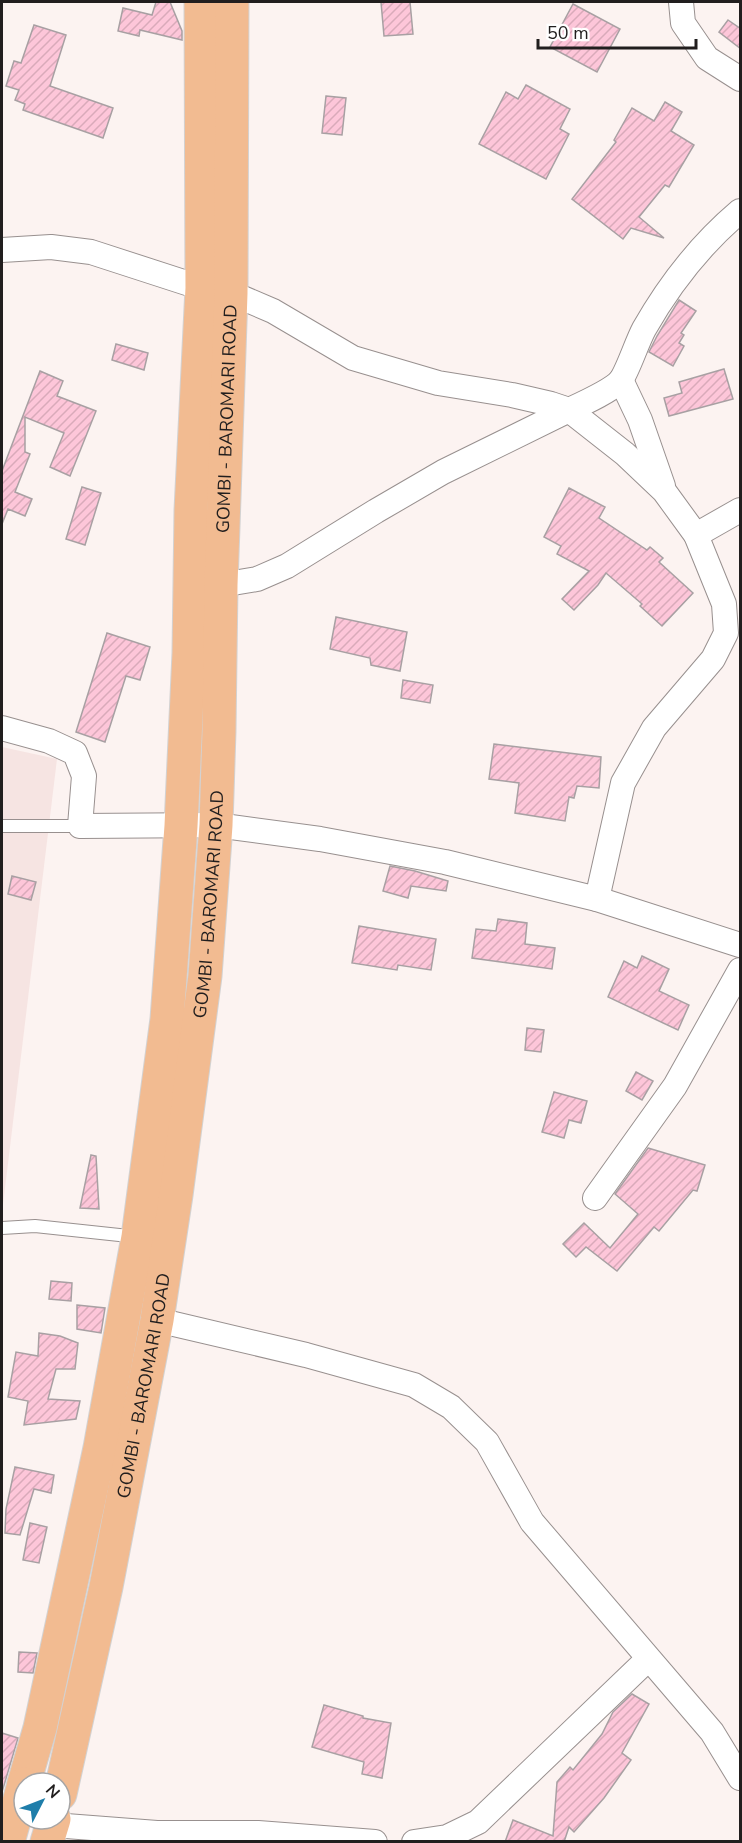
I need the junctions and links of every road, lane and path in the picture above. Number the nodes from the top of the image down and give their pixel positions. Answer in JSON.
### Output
{"nodes":[{"id":1,"x":201,"y":2,"type":"edge"},
{"id":2,"x":232,"y":2,"type":"edge"},
{"id":3,"x":681,"y":2,"type":"edge"},
{"id":4,"x":741,"y":79,"type":"edge"},
{"id":5,"x":741,"y":211,"type":"edge"},
{"id":6,"x":2,"y":250,"type":"edge"},
{"id":7,"x":216,"y":291,"type":"junction"},
{"id":8,"x":621,"y":380,"type":"junction"},
{"id":9,"x":569,"y":411,"type":"junction"},
{"id":10,"x":664,"y":490,"type":"junction"},
{"id":11,"x":741,"y":510,"type":"edge"},
{"id":12,"x":696,"y":535,"type":"junction"},
{"id":13,"x":221,"y":585,"type":"junction"},
{"id":14,"x":2,"y":728,"type":"edge"},
{"id":15,"x":216,"y":825,"type":"junction"},
{"id":16,"x":2,"y":826,"type":"edge"},
{"id":17,"x":80,"y":826,"type":"junction"},
{"id":18,"x":181,"y":826,"type":"junction"},
{"id":19,"x":597,"y":899,"type":"junction"},
{"id":20,"x":741,"y":945,"type":"edge"},
{"id":21,"x":741,"y":970,"type":"edge"},
{"id":22,"x":595,"y":1198,"type":"dead end"},
{"id":23,"x":2,"y":1228,"type":"edge"},
{"id":24,"x":138,"y":1237,"type":"junction"},
{"id":25,"x":157,"y":1320,"type":"junction"},
{"id":26,"x":648,"y":1659,"type":"junction"},
{"id":27,"x":28,"y":1771,"type":"edge"},
{"id":28,"x":65,"y":1771,"type":"edge"},
{"id":29,"x":741,"y":1778,"type":"edge"},
{"id":30,"x":72,"y":1822,"type":"edge"},
{"id":31,"x":12,"y":1828,"type":"edge"},
{"id":32,"x":8,"y":1842,"type":"edge"},
{"id":33,"x":375,"y":1842,"type":"edge"},
{"id":34,"x":414,"y":1842,"type":"edge"}],
"edges":[{"from":1,"to":7,"type":"main road","name":"GOMBI - BAROMARI ROAD"},
{"from":2,"to":7,"type":"main road","name":"GOMBI - BAROMARI ROAD"},
{"from":3,"to":4,"type":"street"},
{"from":5,"to":8,"type":"street"},
{"from":6,"to":7,"type":"street"},
{"from":7,"to":9,"type":"street"},
{"from":7,"to":13,"type":"main road","name":"GOMBI - BAROMARI ROAD"},
{"from":7,"to":18,"type":"main road","name":"GOMBI - BAROMARI ROAD"},
{"from":8,"to":9,"type":"street"},
{"from":8,"to":10,"type":"street"},
{"from":9,"to":10,"type":"street"},
{"from":9,"to":13,"type":"street"},
{"from":10,"to":12,"type":"street"},
{"from":11,"to":12,"type":"street"},
{"from":12,"to":19,"type":"street"},
{"from":13,"to":15,"type":"main road","name":"GOMBI - BAROMARI ROAD"},
{"from":14,"to":17,"type":"street"},
{"from":15,"to":18,"type":"street"},
{"from":15,"to":19,"type":"street"},
{"from":15,"to":25,"type":"main road","name":"GOMBI - BAROMARI ROAD"},
{"from":16,"to":17,"type":"lane"},
{"from":17,"to":18,"type":"street"},
{"from":18,"to":24,"type":"main road","name":"GOMBI - BAROMARI ROAD"},
{"from":19,"to":20,"type":"street"},
{"from":21,"to":22,"type":"street"},
{"from":23,"to":24,"type":"lane"},
{"from":24,"to":27,"type":"main road","name":"GOMBI - BAROMARI ROAD"},
{"from":25,"to":26,"type":"street"},
{"from":25,"to":28,"type":"main road","name":"GOMBI - BAROMARI ROAD"},
{"from":26,"to":29,"type":"street"},
{"from":26,"to":34,"type":"street"},
{"from":30,"to":33,"type":"street"},
{"from":31,"to":32,"type":"main road","name":"GOMBI - BAROMARI ROAD"}]}
